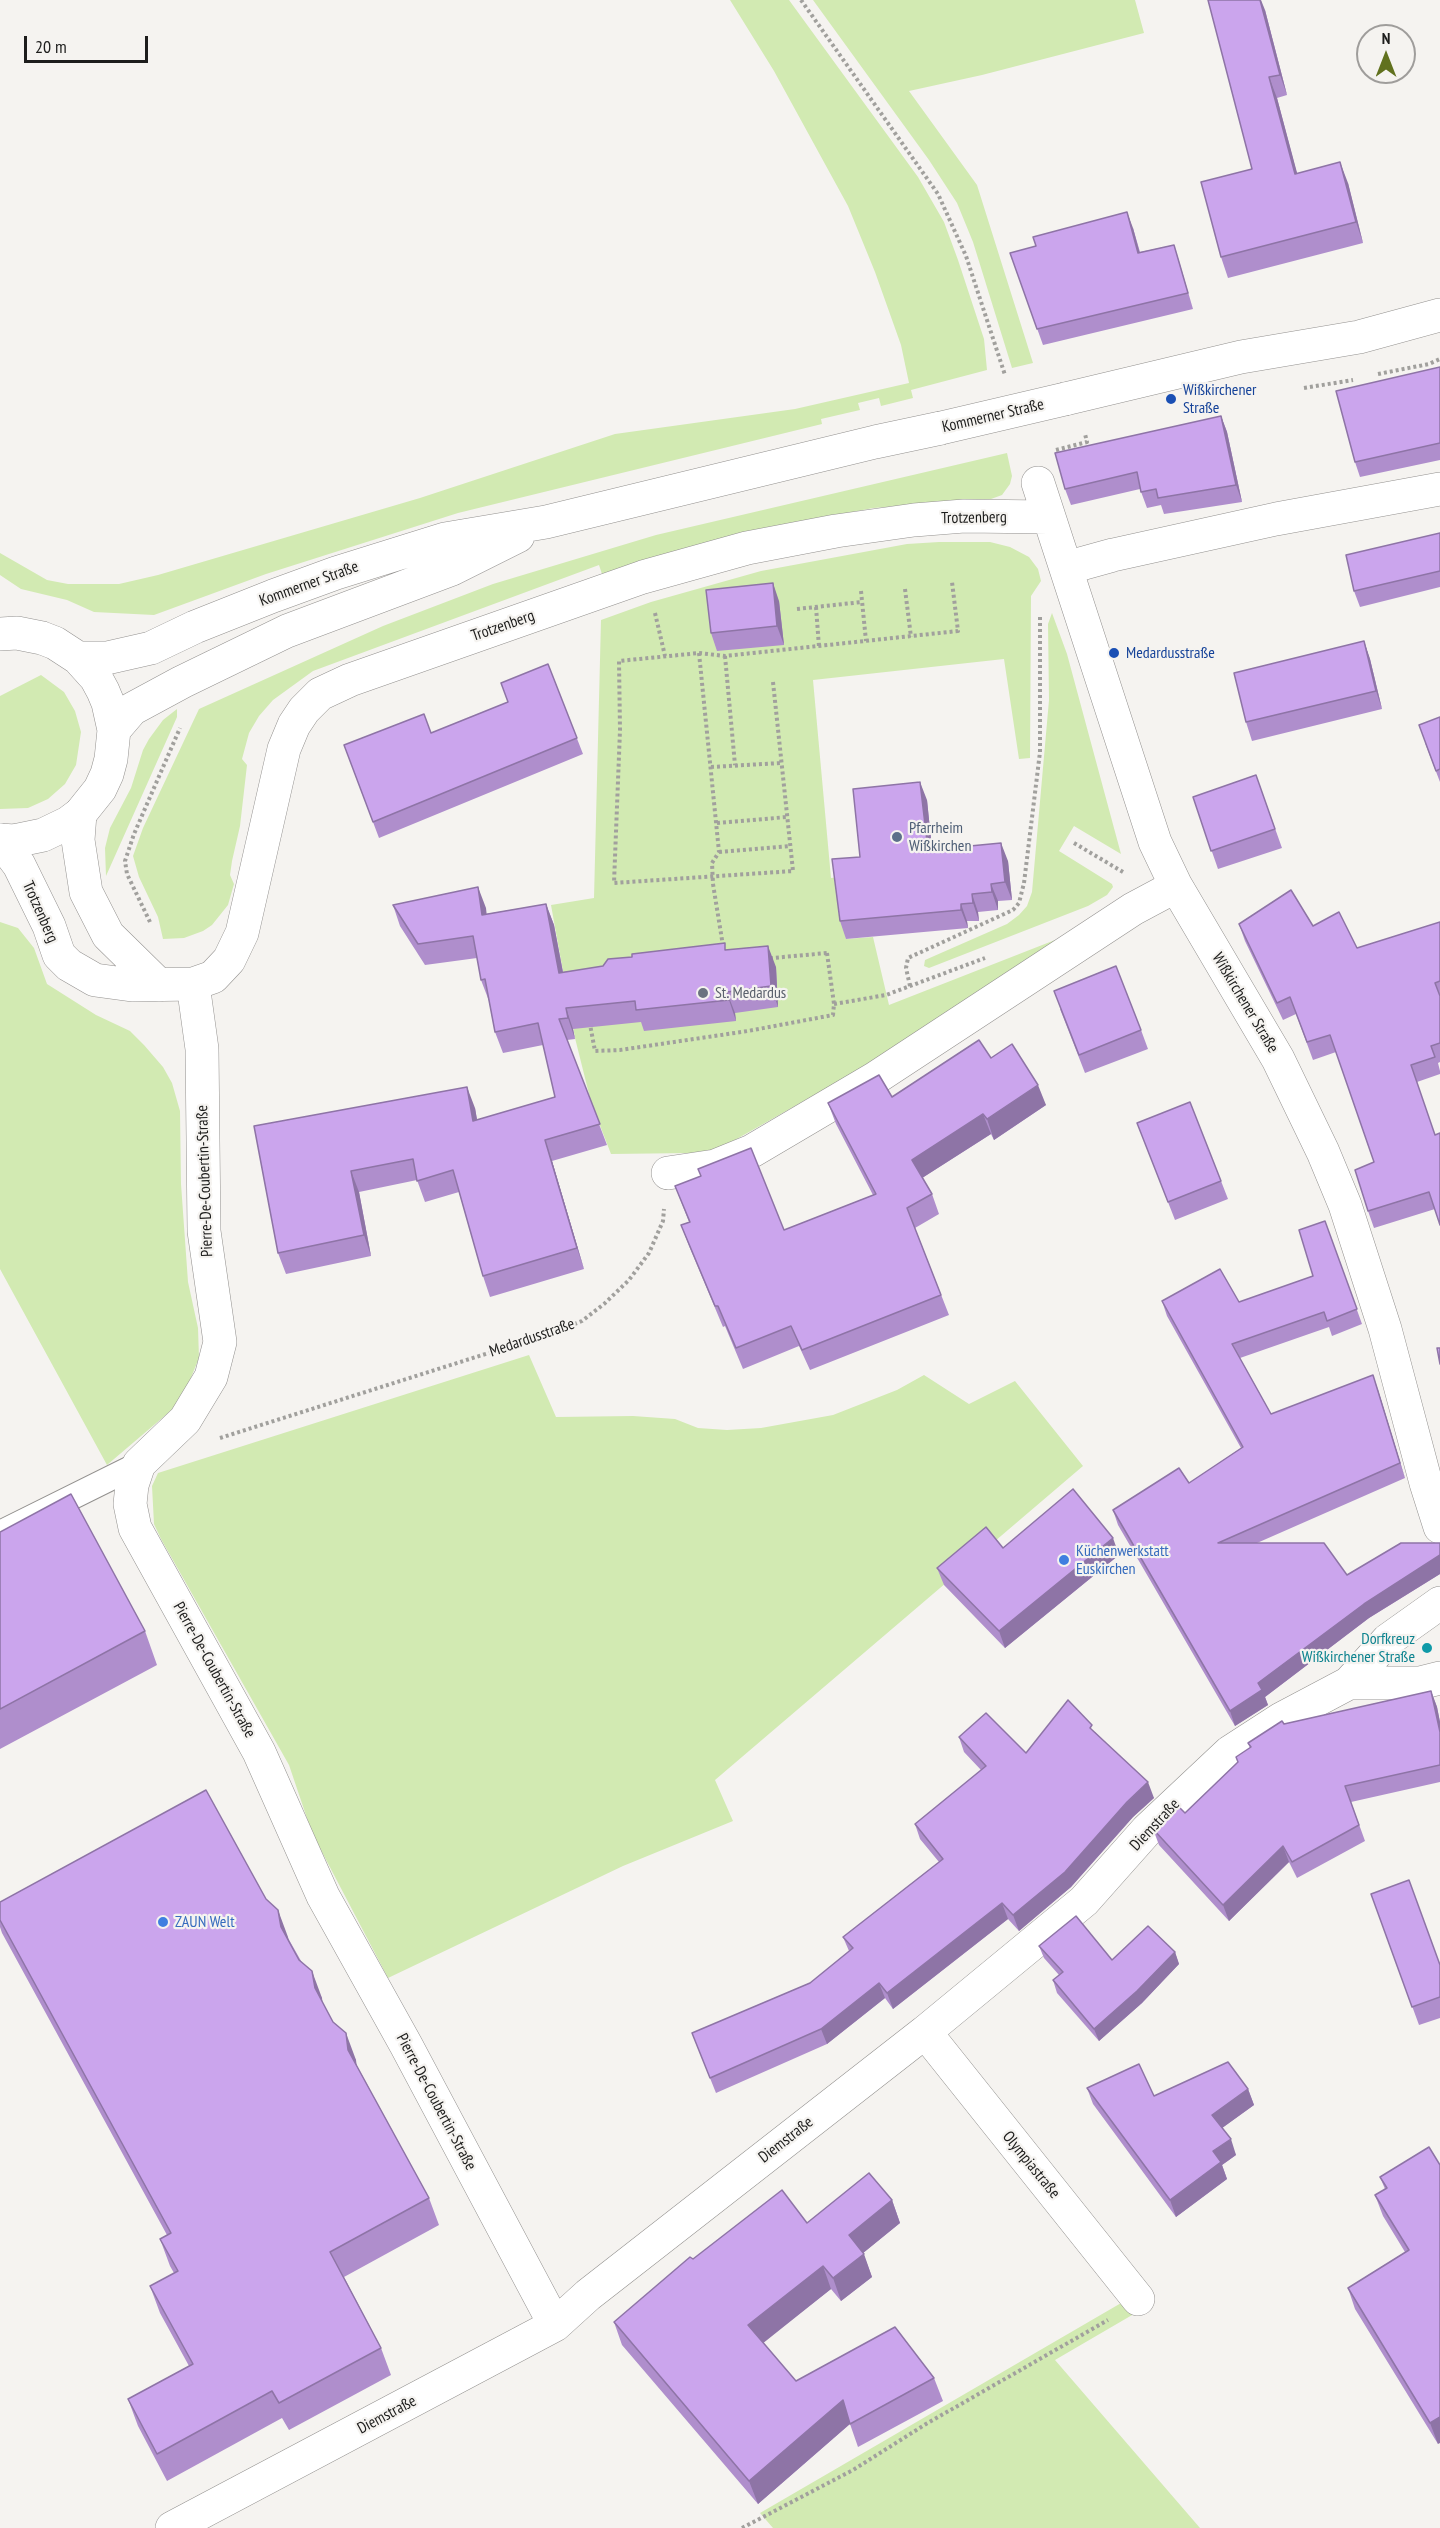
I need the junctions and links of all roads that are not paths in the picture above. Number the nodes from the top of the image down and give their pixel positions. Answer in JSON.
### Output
{"nodes":[{"id":1,"x":1440,"y":315,"type":"edge"},
{"id":2,"x":1038,"y":483,"type":"dead end"},
{"id":3,"x":1440,"y":489,"type":"edge"},
{"id":4,"x":1048,"y":517,"type":"junction"},
{"id":5,"x":546,"y":522,"type":"junction"},
{"id":6,"x":1066,"y":568,"type":"junction"},
{"id":7,"x":0,"y":634,"type":"edge"},
{"id":8,"x":78,"y":658,"type":"junction"},
{"id":9,"x":114,"y":730,"type":"junction"},
{"id":10,"x":80,"y":814,"type":"junction"},
{"id":11,"x":0,"y":840,"type":"edge"},
{"id":12,"x":1176,"y":886,"type":"junction"},
{"id":13,"x":193,"y":984,"type":"junction"},
{"id":14,"x":159,"y":985,"type":"junction"},
{"id":15,"x":668,"y":1173,"type":"road end"},
{"id":16,"x":140,"y":1464,"type":"junction"},
{"id":17,"x":1440,"y":1527,"type":"edge"},
{"id":18,"x":0,"y":1533,"type":"edge"},
{"id":19,"x":1440,"y":1603,"type":"edge"},
{"id":20,"x":1440,"y":1678,"type":"edge"},
{"id":21,"x":1349,"y":1683,"type":"junction"},
{"id":22,"x":925,"y":2032,"type":"junction"},
{"id":23,"x":1138,"y":2299,"type":"road end"},
{"id":24,"x":555,"y":2325,"type":"junction"},
{"id":25,"x":172,"y":2528,"type":"edge"}],
"edges":[{"from":1,"to":5,"type":"street","name":"Kommerner Straße","bridge":true},
{"from":2,"to":4,"type":"street","name":"Wißkirchener Straße"},
{"from":3,"to":6,"type":"street"},
{"from":4,"to":6,"type":"street","name":"Wißkirchener Straße"},
{"from":4,"to":13,"type":"street","name":"Trotzenberg"},
{"from":5,"to":8,"type":"street","name":"Kommerner Straße"},
{"from":5,"to":9,"type":"street","name":"Kommerner Straße"},
{"from":6,"to":12,"type":"street","name":"Wißkirchener Straße"},
{"from":7,"to":8,"type":"street"},
{"from":8,"to":9,"type":"street"},
{"from":9,"to":10,"type":"street"},
{"from":10,"to":11,"type":"street"},
{"from":10,"to":14,"type":"street"},
{"from":11,"to":14,"type":"street","name":"Trotzenberg"},
{"from":12,"to":15,"type":"street"},
{"from":12,"to":17,"type":"street","name":"Wißkirchener Straße"},
{"from":13,"to":14,"type":"street","name":"Trotzenberg"},
{"from":13,"to":16,"type":"street","name":"Pierre-De-Coubertin-Straße"},
{"from":16,"to":18,"type":"lane"},
{"from":16,"to":24,"type":"street","name":"Pierre-De-Coubertin-Straße"},
{"from":19,"to":21,"type":"street","name":"Diemstraße"},
{"from":20,"to":21,"type":"street","name":"Diemstraße"},
{"from":21,"to":22,"type":"street","name":"Diemstraße"},
{"from":22,"to":23,"type":"street","name":"Olympiastraße"},
{"from":22,"to":24,"type":"street","name":"Diemstraße"},
{"from":24,"to":25,"type":"street","name":"Diemstraße"}]}
